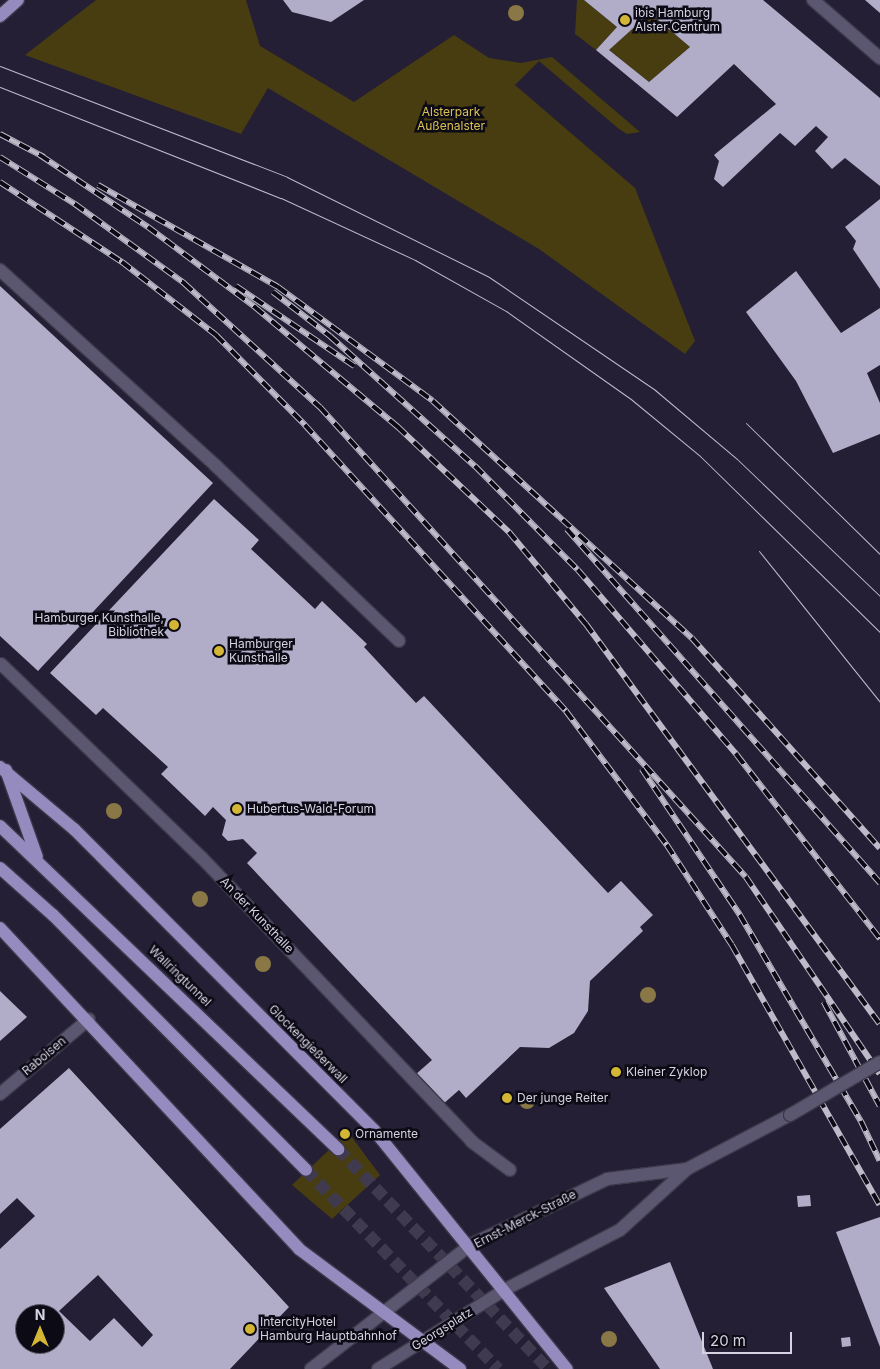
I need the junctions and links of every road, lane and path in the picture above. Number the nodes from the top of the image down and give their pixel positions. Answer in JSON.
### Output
{"nodes":[{"id":1,"x":18,"y":0,"type":"edge"},
{"id":2,"x":813,"y":0,"type":"edge"},
{"id":3,"x":0,"y":16,"type":"edge"},
{"id":4,"x":880,"y":58,"type":"edge"},
{"id":5,"x":0,"y":270,"type":"edge"},
{"id":6,"x":399,"y":641,"type":"dead end"},
{"id":7,"x":1,"y":664,"type":"edge"},
{"id":8,"x":2,"y":766,"type":"edge"},
{"id":9,"x":0,"y":826,"type":"edge"},
{"id":10,"x":38,"y":859,"type":"junction"},
{"id":11,"x":0,"y":868,"type":"edge"},
{"id":12,"x":0,"y":928,"type":"edge"},
{"id":13,"x":89,"y":1019,"type":"junction"},
{"id":14,"x":880,"y":1062,"type":"edge"},
{"id":15,"x":0,"y":1094,"type":"edge"},
{"id":16,"x":338,"y":1149,"type":"tunnel mouth"},
{"id":17,"x":687,"y":1169,"type":"junction"},
{"id":18,"x":306,"y":1170,"type":"tunnel mouth"},
{"id":19,"x":510,"y":1170,"type":"dead end"},
{"id":20,"x":470,"y":1246,"type":"junction"},
{"id":21,"x":506,"y":1289,"type":"junction"},
{"id":22,"x":382,"y":1314,"type":"junction"},
{"id":23,"x":422,"y":1341,"type":"junction"},
{"id":24,"x":311,"y":1369,"type":"edge"},
{"id":25,"x":378,"y":1369,"type":"edge"},
{"id":26,"x":460,"y":1369,"type":"edge"},
{"id":27,"x":567,"y":1369,"type":"edge"}],
"edges":[{"from":1,"to":3,"type":"main road"},
{"from":2,"to":4,"type":"street"},
{"from":5,"to":6,"type":"street"},
{"from":7,"to":19,"type":"street","name":"An der Kunsthalle"},
{"from":8,"to":10,"type":"main road"},
{"from":8,"to":20,"type":"main road","name":"Glockengießerwall"},
{"from":9,"to":10,"type":"main road","name":"Wallringtunnel"},
{"from":10,"to":16,"type":"main road","name":"Wallringtunnel"},
{"from":11,"to":18,"type":"main road"},
{"from":12,"to":13,"type":"main road"},
{"from":13,"to":15,"type":"street","name":"Raboisen"},
{"from":13,"to":22,"type":"main road"},
{"from":14,"to":17,"type":"street","name":"Ernst-Merck-Straße","bridge":true},
{"from":17,"to":20,"type":"street","name":"Ernst-Merck-Straße"},
{"from":17,"to":21,"type":"street","name":"Ernst-Merck-Straße"},
{"from":20,"to":21,"type":"main road","name":"Glockengießerwall"},
{"from":20,"to":22,"type":"street","name":"Ernst-Merck-Straße"},
{"from":21,"to":23,"type":"street","name":"Georgsplatz"},
{"from":21,"to":27,"type":"main road","name":"Glockengießerwall"},
{"from":22,"to":23,"type":"main road"},
{"from":22,"to":24,"type":"street"},
{"from":23,"to":25,"type":"street","name":"Georgsplatz"},
{"from":23,"to":26,"type":"main road"}]}
